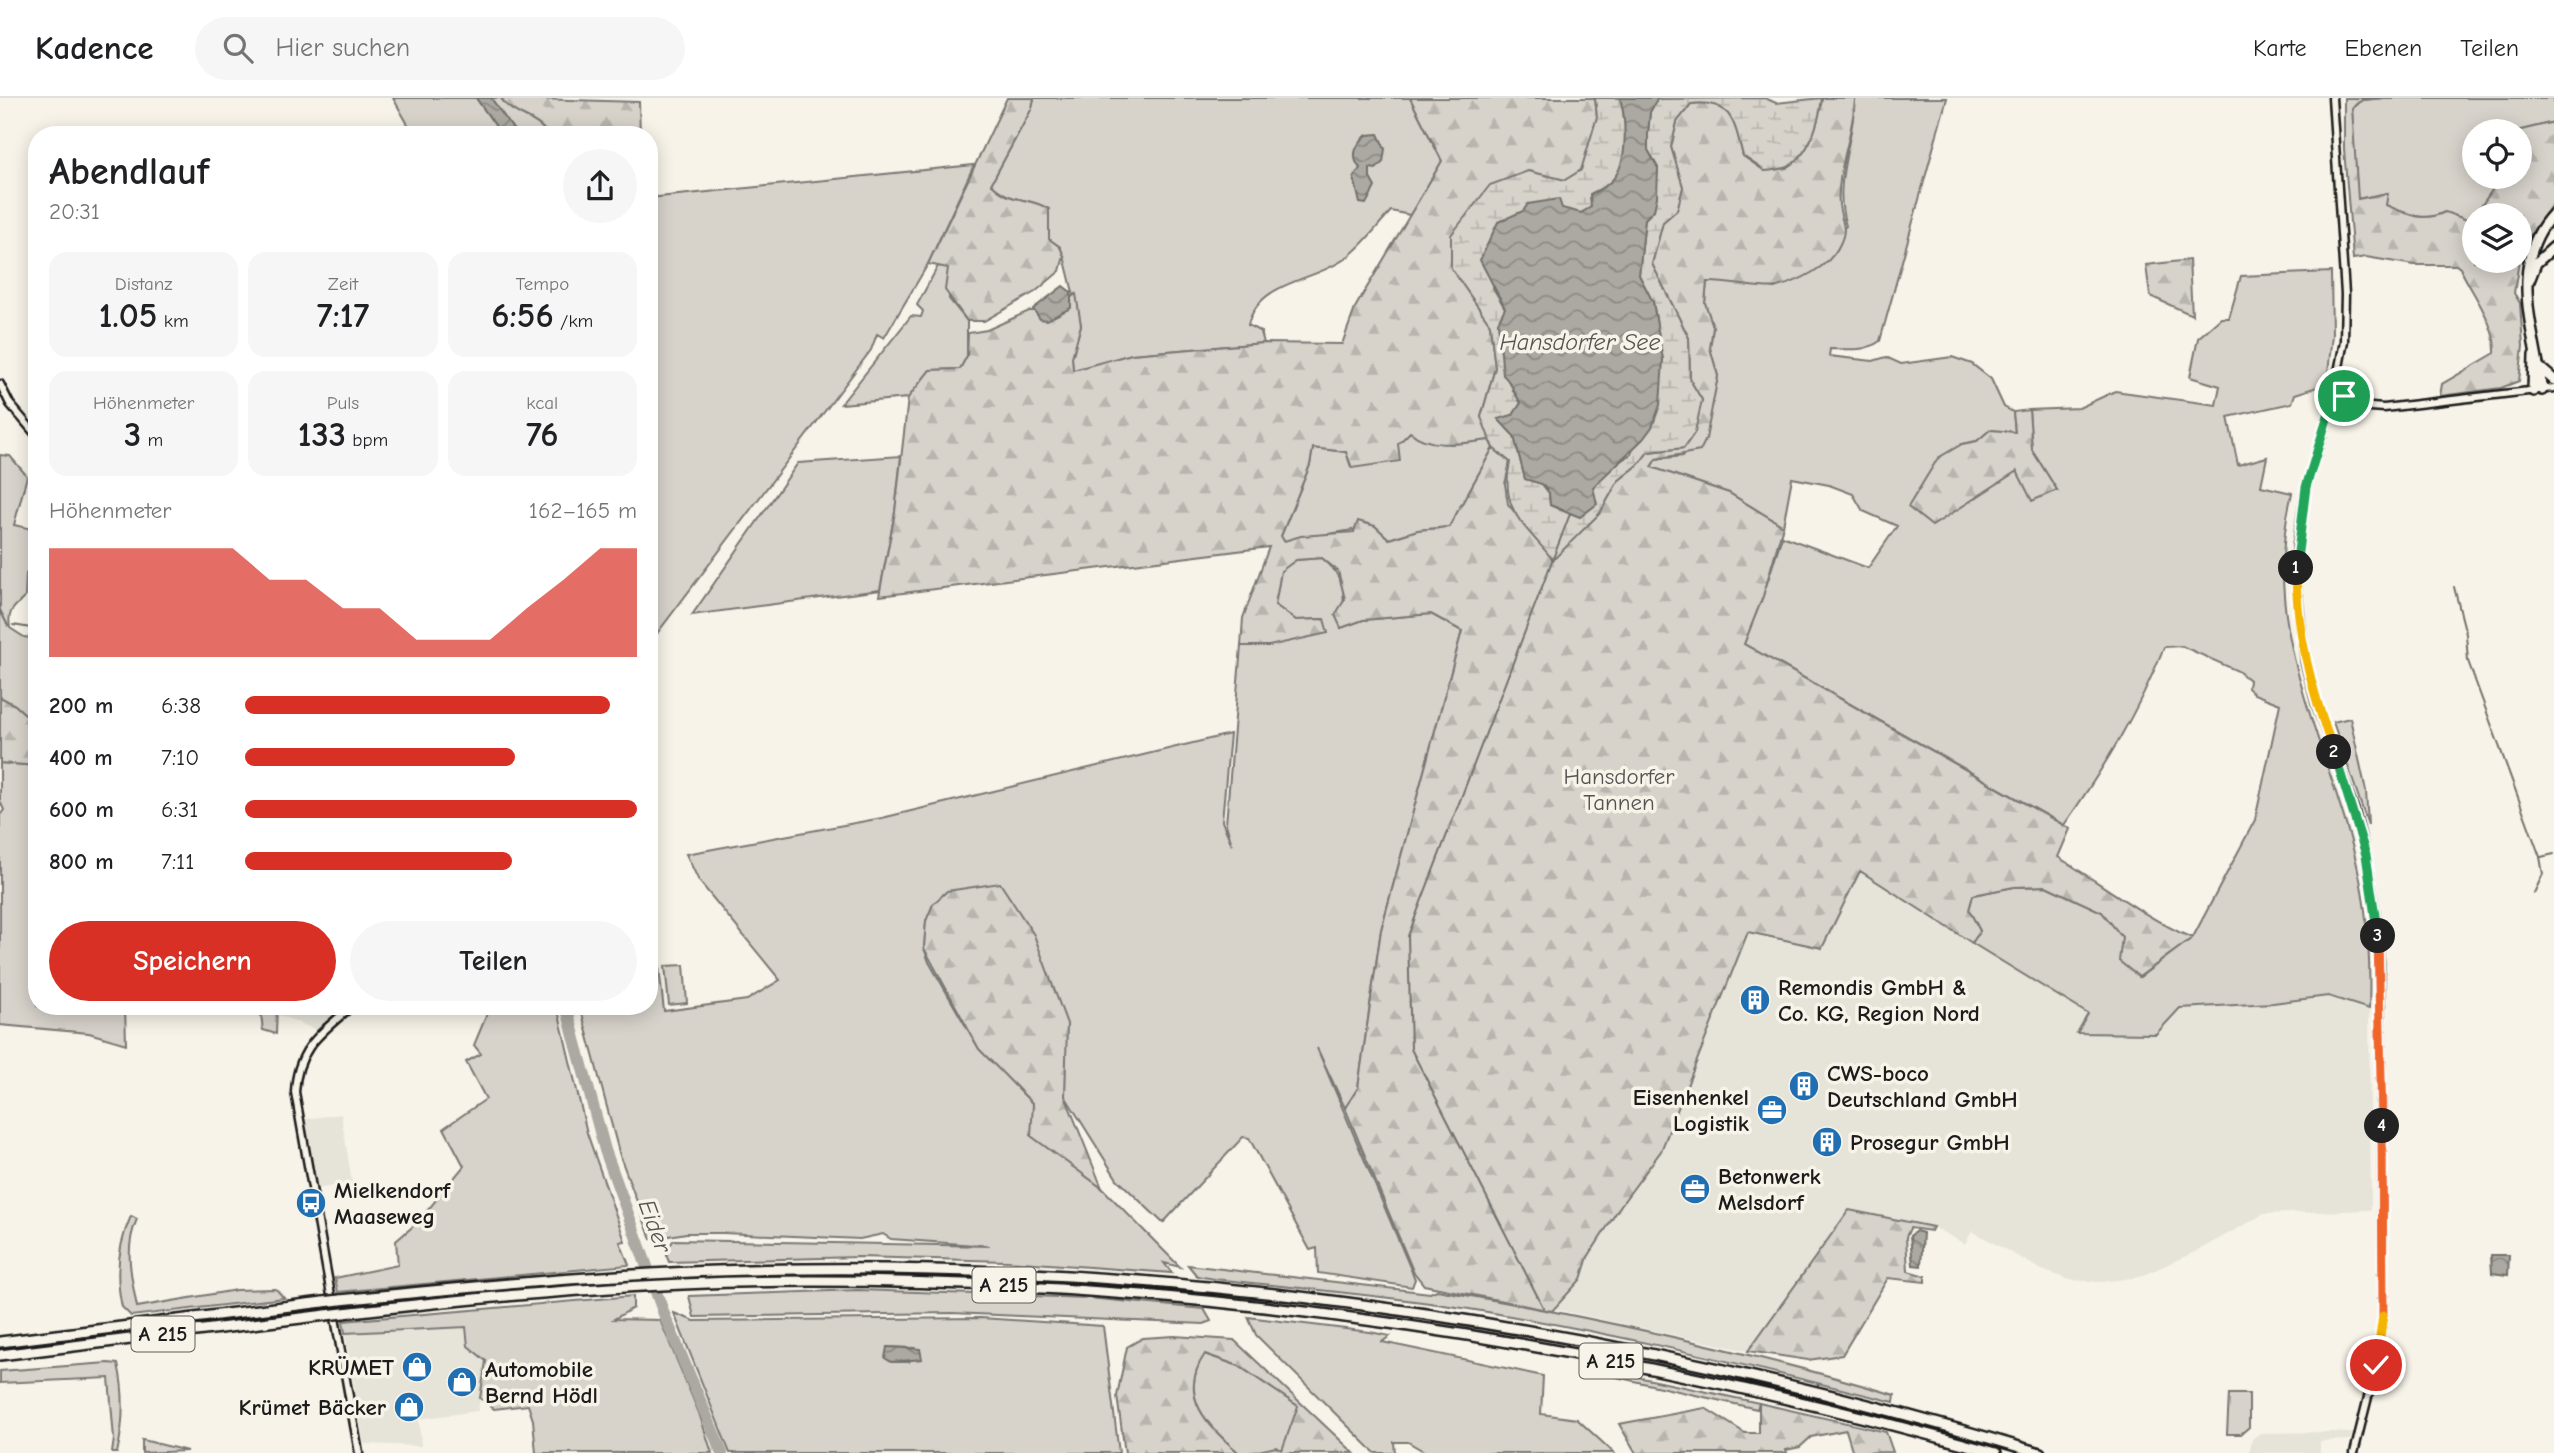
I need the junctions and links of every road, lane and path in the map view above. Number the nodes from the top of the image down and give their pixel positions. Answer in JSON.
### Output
{"nodes":[{"id":1,"x":2332,"y":98,"type":"edge"},
{"id":2,"x":2554,"y":213,"type":"edge"},
{"id":3,"x":2554,"y":247,"type":"edge"},
{"id":4,"x":2528,"y":289,"type":"junction"},
{"id":5,"x":2534,"y":354,"type":"junction"},
{"id":6,"x":2539,"y":366,"type":"junction"},
{"id":7,"x":2554,"y":380,"type":"edge"},
{"id":8,"x":0,"y":384,"type":"edge"},
{"id":9,"x":2554,"y":388,"type":"edge"},
{"id":10,"x":2538,"y":390,"type":"junction"},
{"id":11,"x":2335,"y":393,"type":"junction"},
{"id":12,"x":2332,"y":404,"type":"junction"},
{"id":13,"x":2361,"y":406,"type":"junction"},
{"id":14,"x":28,"y":425,"type":"edge"},
{"id":15,"x":342,"y":1015,"type":"edge"},
{"id":16,"x":0,"y":1342,"type":"edge"},
{"id":17,"x":0,"y":1355,"type":"edge"},
{"id":18,"x":359,"y":1453,"type":"edge"},
{"id":19,"x":1996,"y":1453,"type":"edge"},
{"id":20,"x":2040,"y":1453,"type":"edge"},
{"id":21,"x":2354,"y":1453,"type":"edge"}],
"edges":[{"from":1,"to":11,"type":"street"},
{"from":2,"to":4,"type":"highway"},
{"from":3,"to":4,"type":"highway"},
{"from":4,"to":5,"type":"highway"},
{"from":5,"to":6,"type":"highway"},
{"from":5,"to":10,"type":"highway"},
{"from":6,"to":7,"type":"highway"},
{"from":6,"to":10,"type":"highway"},
{"from":8,"to":14,"type":"street"},
{"from":9,"to":10,"type":"street"},
{"from":10,"to":13,"type":"street"},
{"from":11,"to":12,"type":"street"},
{"from":11,"to":13,"type":"street"},
{"from":12,"to":13,"type":"street"},
{"from":12,"to":21,"type":"street"},
{"from":15,"to":18,"type":"street"},
{"from":16,"to":20,"type":"highway","number":"A 215","bridge":true},
{"from":17,"to":19,"type":"highway","number":"A 215","bridge":true}]}
